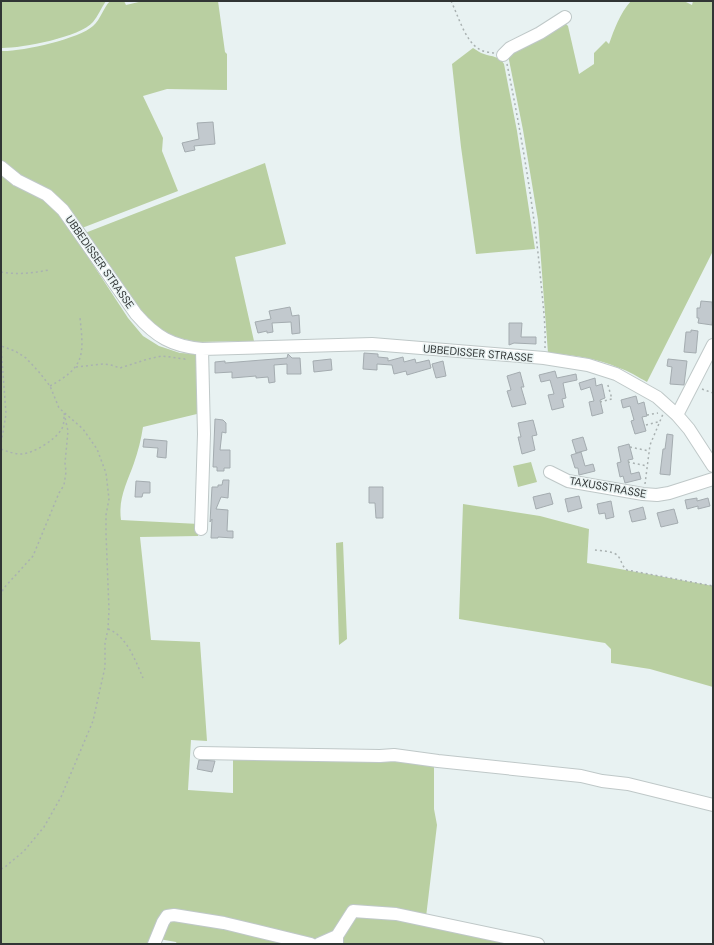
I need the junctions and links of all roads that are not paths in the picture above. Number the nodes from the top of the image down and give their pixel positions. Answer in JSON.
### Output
{"nodes":[{"id":1,"x":565,"y":17,"type":"dead end"},
{"id":2,"x":503,"y":55,"type":"road end"},
{"id":3,"x":1,"y":167,"type":"edge"},
{"id":4,"x":713,"y":345,"type":"edge"},
{"id":5,"x":202,"y":349,"type":"junction"},
{"id":6,"x":677,"y":415,"type":"junction"},
{"id":7,"x":713,"y":466,"type":"edge"},
{"id":8,"x":550,"y":472,"type":"dead end"},
{"id":9,"x":713,"y":479,"type":"edge"},
{"id":10,"x":201,"y":530,"type":"dead end"},
{"id":11,"x":200,"y":753,"type":"dead end"},
{"id":12,"x":713,"y":804,"type":"edge"},
{"id":13,"x":337,"y":940,"type":"edge"},
{"id":14,"x":154,"y":944,"type":"edge"},
{"id":15,"x":311,"y":944,"type":"edge"},
{"id":16,"x":319,"y":944,"type":"edge"},
{"id":17,"x":538,"y":944,"type":"edge"}],
"edges":[{"from":1,"to":2,"type":"street"},
{"from":3,"to":5,"type":"street","name":"UBBEDISSER STRASSE"},
{"from":4,"to":6,"type":"street"},
{"from":5,"to":6,"type":"street","name":"UBBEDISSER STRASSE"},
{"from":5,"to":10,"type":"street"},
{"from":6,"to":7,"type":"street","name":"UBBEDISSER STRASSE"},
{"from":8,"to":9,"type":"street","name":"TAXUSSTRASSE"},
{"from":11,"to":12,"type":"street"},
{"from":13,"to":16,"type":"street"},
{"from":13,"to":17,"type":"street"},
{"from":14,"to":15,"type":"street"}]}
